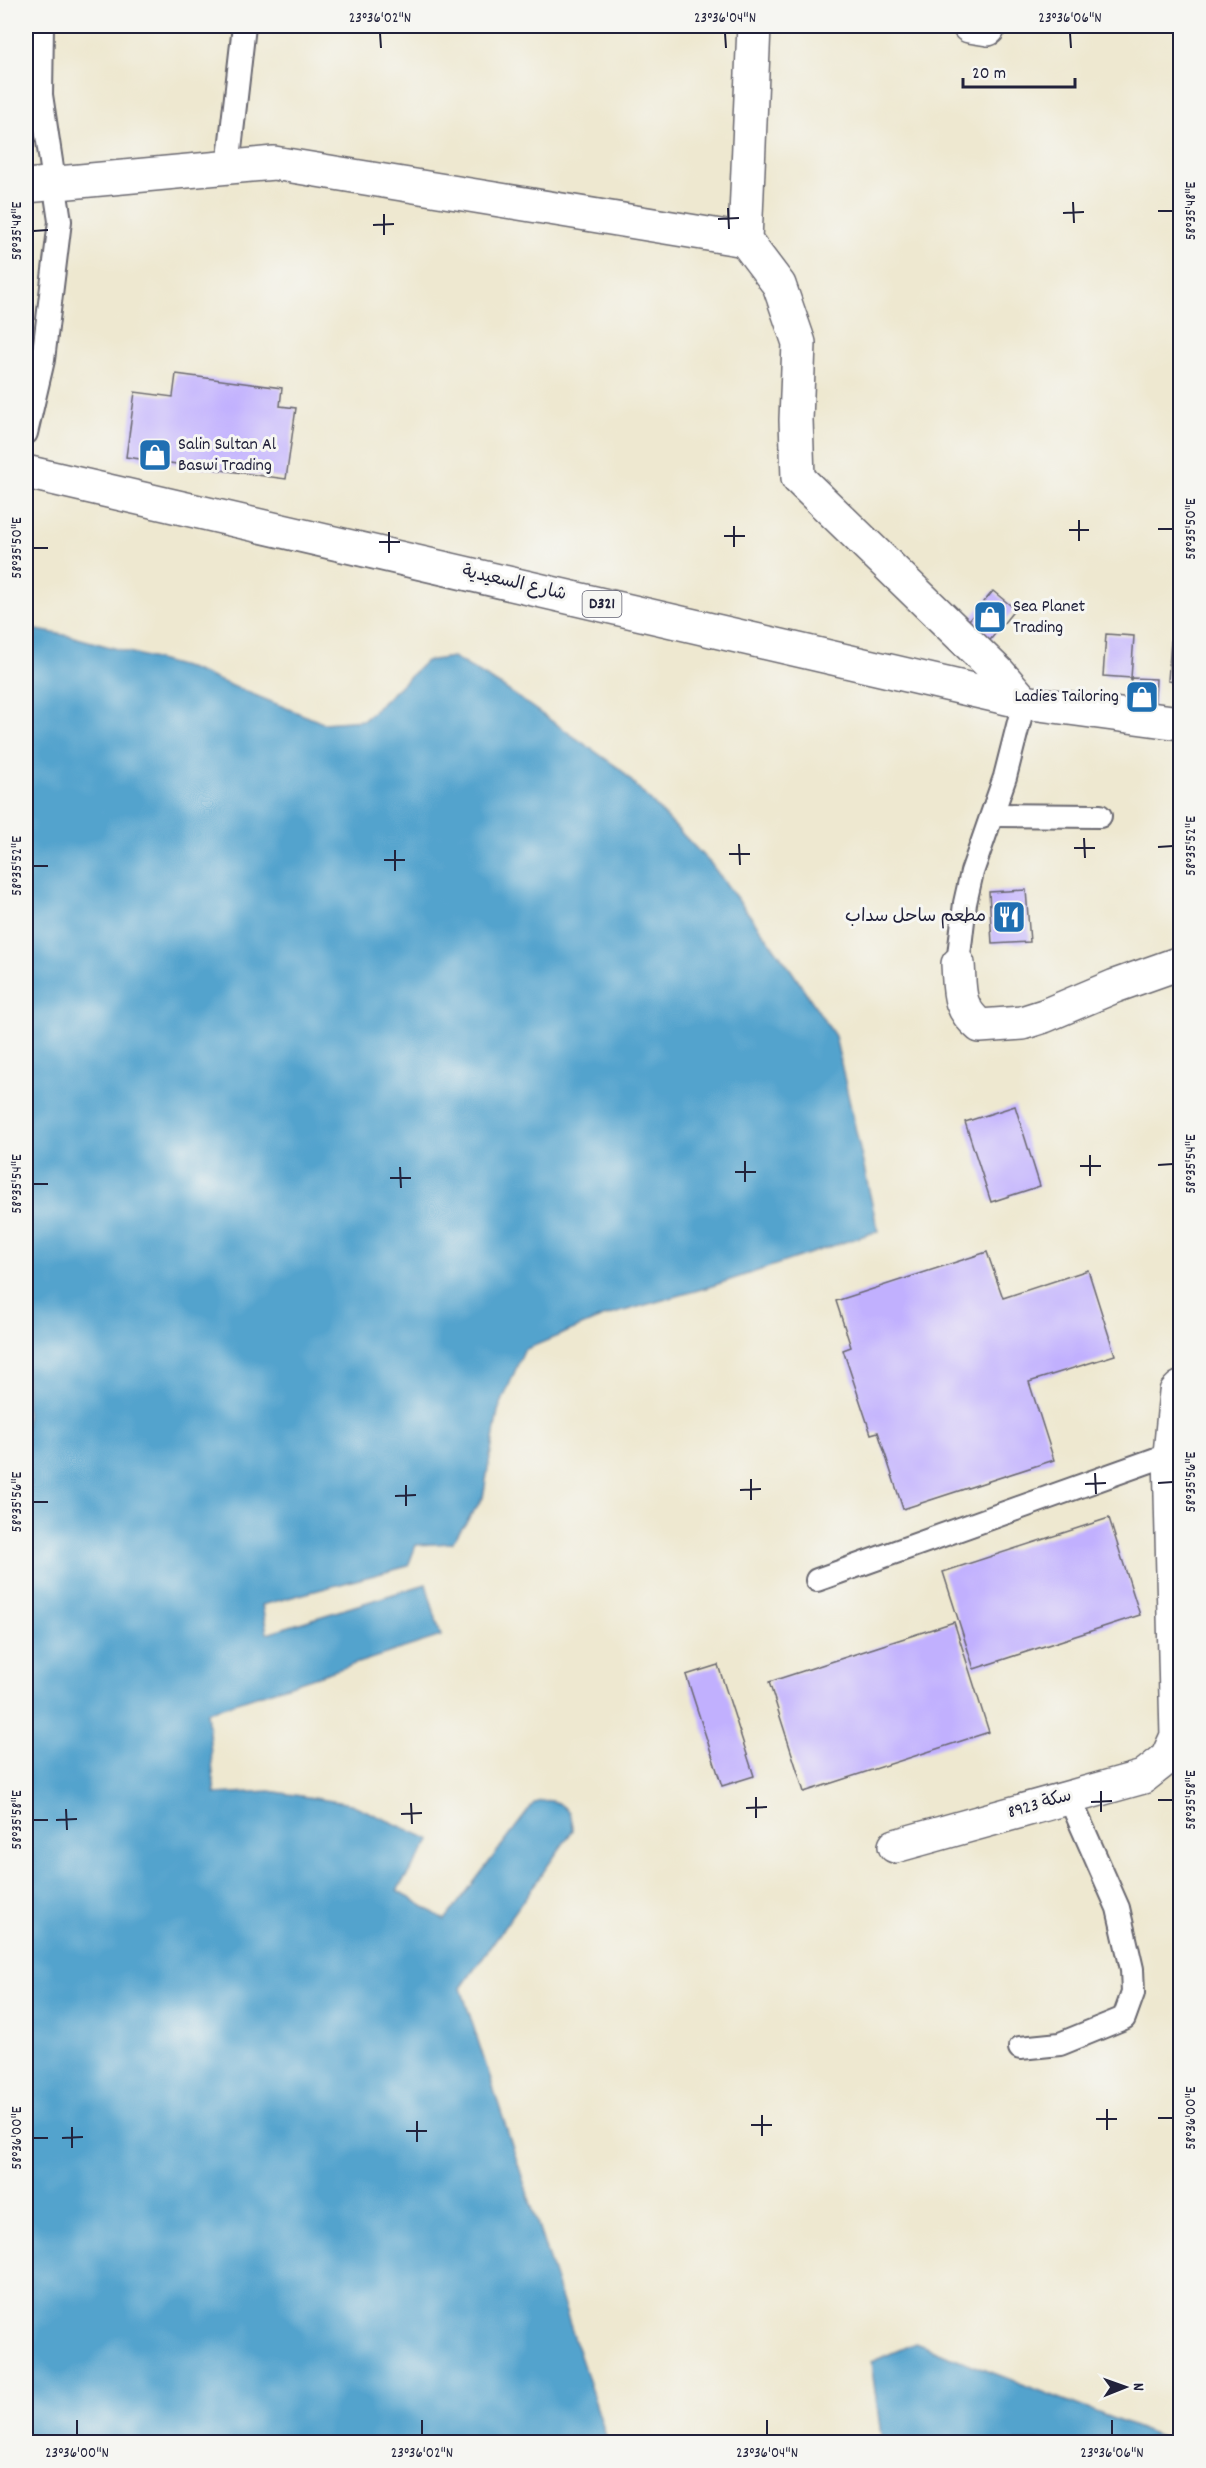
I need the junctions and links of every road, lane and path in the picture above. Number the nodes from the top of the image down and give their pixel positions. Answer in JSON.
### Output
{"nodes":[{"id":1,"x":42,"y":26,"type":"edge"},
{"id":2,"x":244,"y":26,"type":"edge"},
{"id":3,"x":754,"y":26,"type":"edge"},
{"id":4,"x":228,"y":167,"type":"junction"},
{"id":5,"x":40,"y":184,"type":"edge"},
{"id":6,"x":745,"y":240,"type":"junction"},
{"id":7,"x":26,"y":433,"type":"edge"},
{"id":8,"x":26,"y":472,"type":"edge"},
{"id":9,"x":1024,"y":702,"type":"junction"},
{"id":10,"x":1180,"y":723,"type":"edge"},
{"id":11,"x":993,"y":815,"type":"junction"},
{"id":12,"x":1100,"y":816,"type":"dead end"},
{"id":13,"x":1180,"y":963,"type":"edge"},
{"id":14,"x":958,"y":964,"type":"joint"},
{"id":15,"x":1180,"y":1388,"type":"edge"},
{"id":16,"x":1170,"y":1454,"type":"junction"},
{"id":17,"x":817,"y":1580,"type":"dead end"},
{"id":18,"x":1069,"y":1797,"type":"junction"},
{"id":19,"x":895,"y":1846,"type":"dead end"},
{"id":20,"x":1020,"y":2048,"type":"dead end"}],
"edges":[{"from":1,"to":5,"type":"lane"},
{"from":2,"to":4,"type":"lane"},
{"from":3,"to":6,"type":"street"},
{"from":4,"to":5,"type":"street"},
{"from":4,"to":6,"type":"street"},
{"from":5,"to":7,"type":"lane"},
{"from":6,"to":9,"type":"street"},
{"from":8,"to":9,"type":"street","name":"شارع السعيدية","number":"D321"},
{"from":9,"to":10,"type":"street","name":"شارع السعيدية","number":"D321"},
{"from":9,"to":11,"type":"lane"},
{"from":11,"to":12,"type":"lane"},
{"from":11,"to":14,"type":"lane"},
{"from":13,"to":14,"type":"street"},
{"from":15,"to":16,"type":"street","name":"سكة 8923"},
{"from":16,"to":17,"type":"lane"},
{"from":16,"to":18,"type":"street","name":"سكة 8923"},
{"from":18,"to":19,"type":"street","name":"سكة 8923"},
{"from":18,"to":20,"type":"lane"}]}
